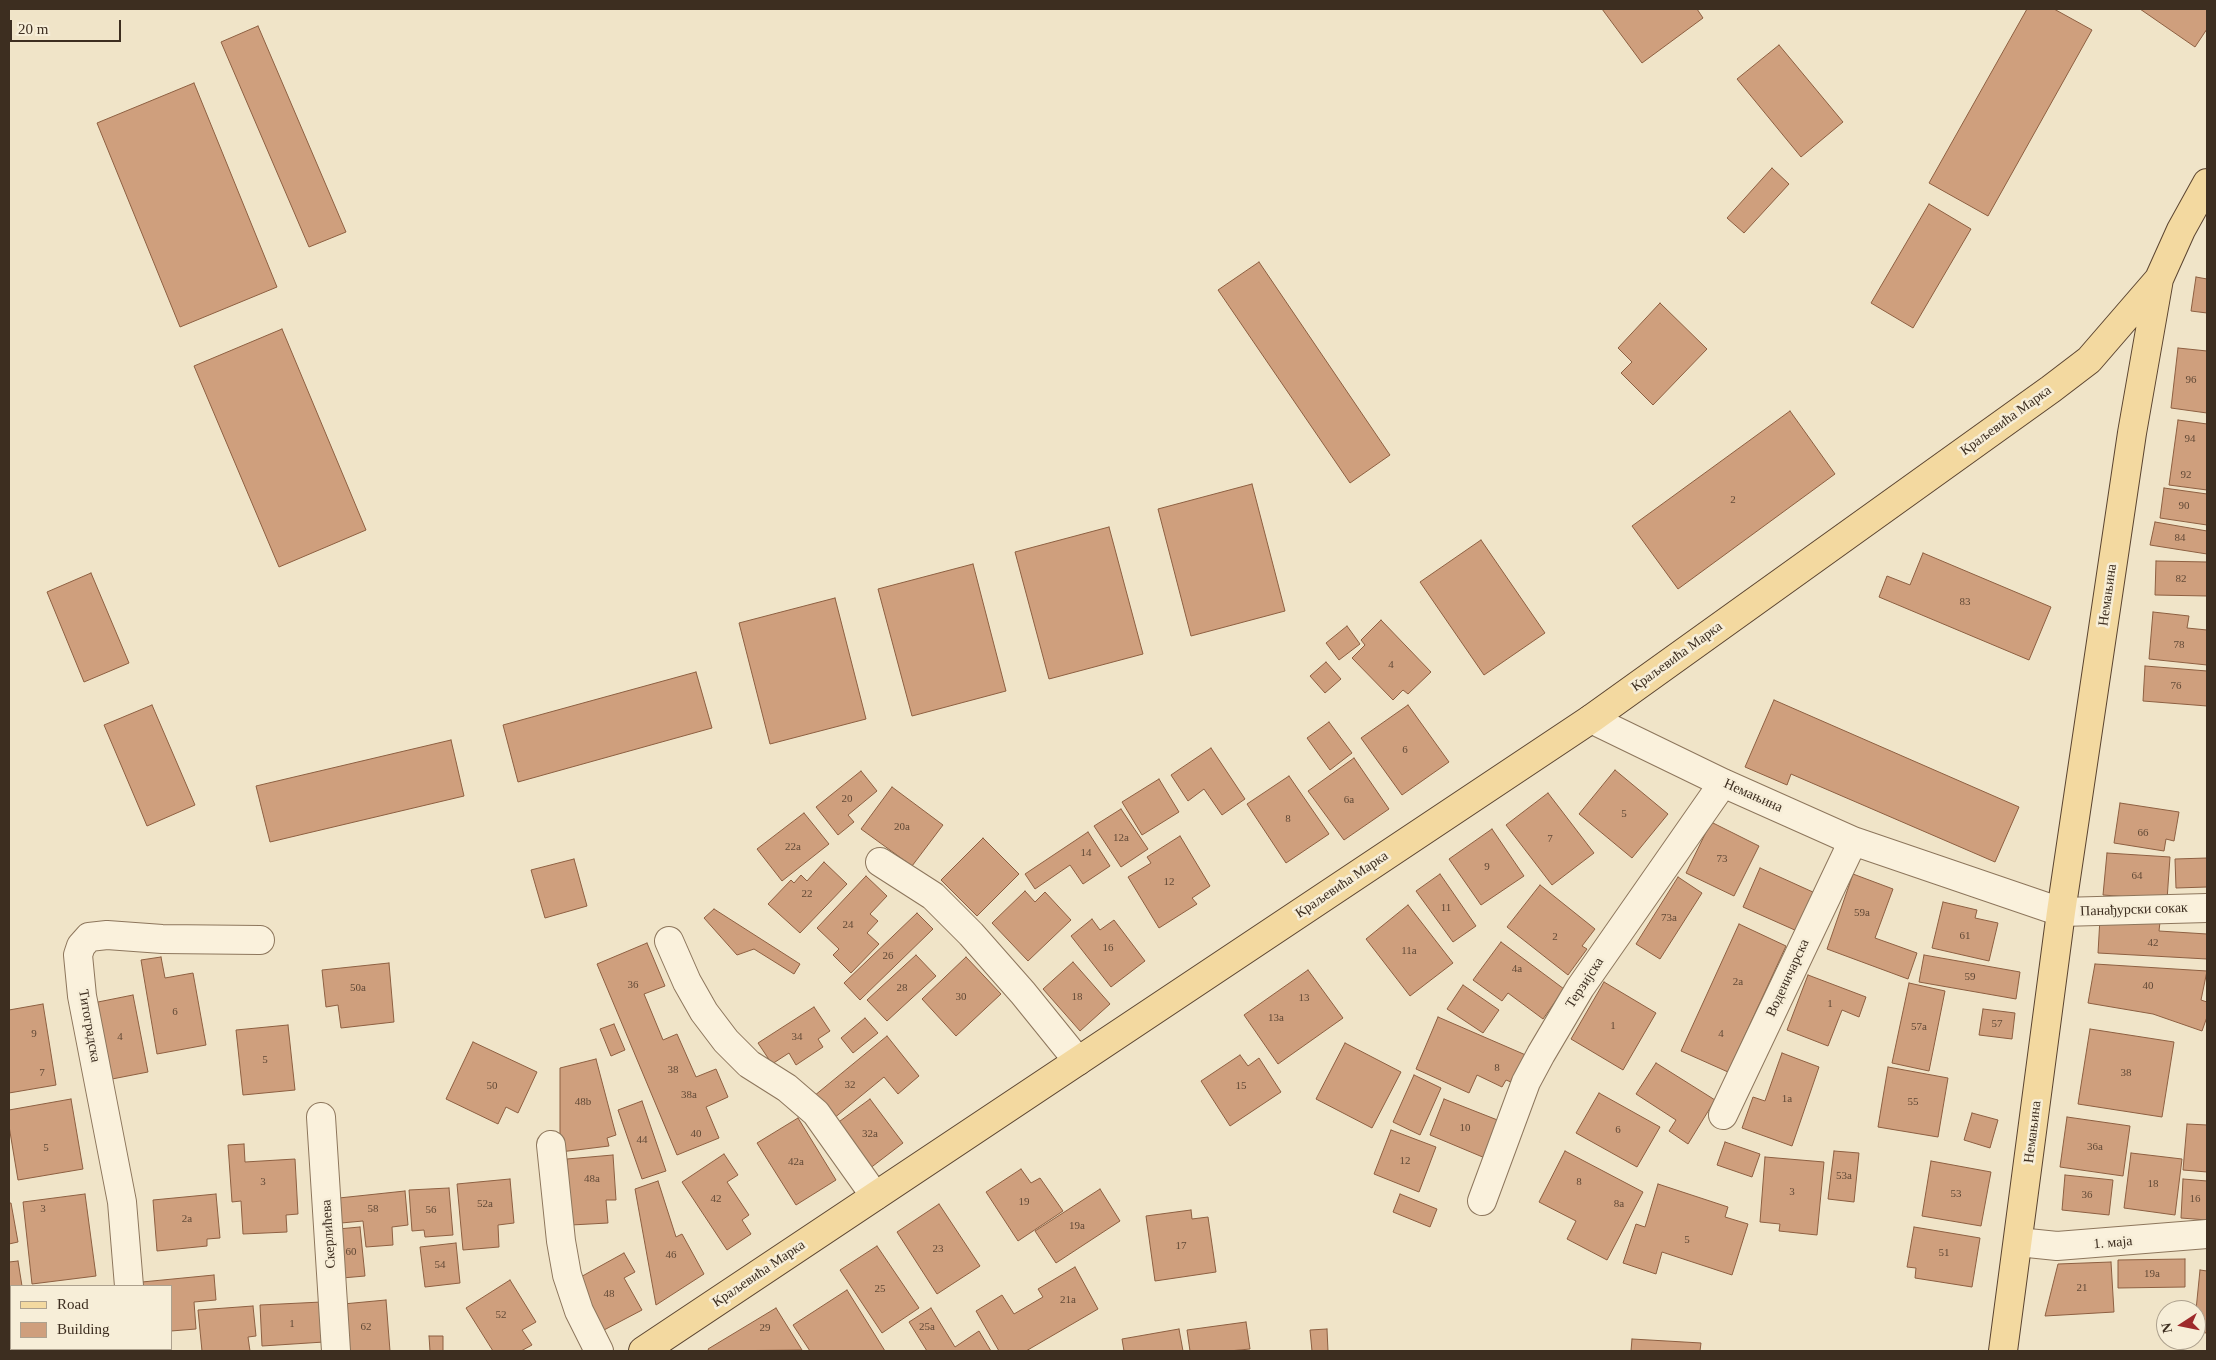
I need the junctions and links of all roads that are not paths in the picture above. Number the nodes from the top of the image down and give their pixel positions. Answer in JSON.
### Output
{"nodes":[{"id":1,"x":2207,"y":183,"type":"edge"},
{"id":2,"x":2159,"y":278,"type":"junction"},
{"id":3,"x":1591,"y":718,"type":"junction"},
{"id":4,"x":1723,"y":783,"type":"junction"},
{"id":5,"x":1852,"y":841,"type":"junction"},
{"id":6,"x":880,"y":862,"type":"dead end"},
{"id":7,"x":2207,"y":908,"type":"edge"},
{"id":8,"x":2061,"y":912,"type":"junction"},
{"id":9,"x":260,"y":940,"type":"dead end"},
{"id":10,"x":669,"y":941,"type":"dead end"},
{"id":11,"x":1078,"y":1062,"type":"junction"},
{"id":12,"x":1723,"y":1115,"type":"dead end"},
{"id":13,"x":321,"y":1117,"type":"dead end"},
{"id":14,"x":551,"y":1145,"type":"dead end"},
{"id":15,"x":875,"y":1196,"type":"junction"},
{"id":16,"x":1482,"y":1201,"type":"dead end"},
{"id":17,"x":2207,"y":1234,"type":"edge"},
{"id":18,"x":2018,"y":1242,"type":"junction"},
{"id":19,"x":129,"y":1285,"type":"edge"},
{"id":20,"x":336,"y":1351,"type":"edge"},
{"id":21,"x":599,"y":1351,"type":"edge"},
{"id":22,"x":643,"y":1351,"type":"edge"},
{"id":23,"x":2003,"y":1351,"type":"edge"}],
"edges":[{"from":1,"to":2,"type":"main road","name":"Краљевића Марка"},
{"from":2,"to":3,"type":"main road","name":"Краљевића Марка"},
{"from":2,"to":8,"type":"main road","name":"Немањина"},
{"from":3,"to":4,"type":"street","name":"Немањина"},
{"from":3,"to":11,"type":"main road","name":"Краљевића Марка"},
{"from":4,"to":5,"type":"street","name":"Немањина"},
{"from":4,"to":16,"type":"street","name":"Терзијска"},
{"from":5,"to":8,"type":"street","name":"Немањина"},
{"from":5,"to":12,"type":"street","name":"Воденичарска"},
{"from":6,"to":11,"type":"street"},
{"from":7,"to":8,"type":"street","name":"Панађурски сокак"},
{"from":8,"to":18,"type":"main road","name":"Немањина"},
{"from":9,"to":19,"type":"street","name":"Титоградска"},
{"from":10,"to":15,"type":"street"},
{"from":11,"to":15,"type":"main road","name":"Краљевића Марка"},
{"from":13,"to":20,"type":"street","name":"Скерлићева"},
{"from":14,"to":21,"type":"street"},
{"from":15,"to":22,"type":"main road","name":"Краљевића Марка"},
{"from":17,"to":18,"type":"street","name":"1. маја"},
{"from":18,"to":23,"type":"main road","name":"Немањина"}]}
